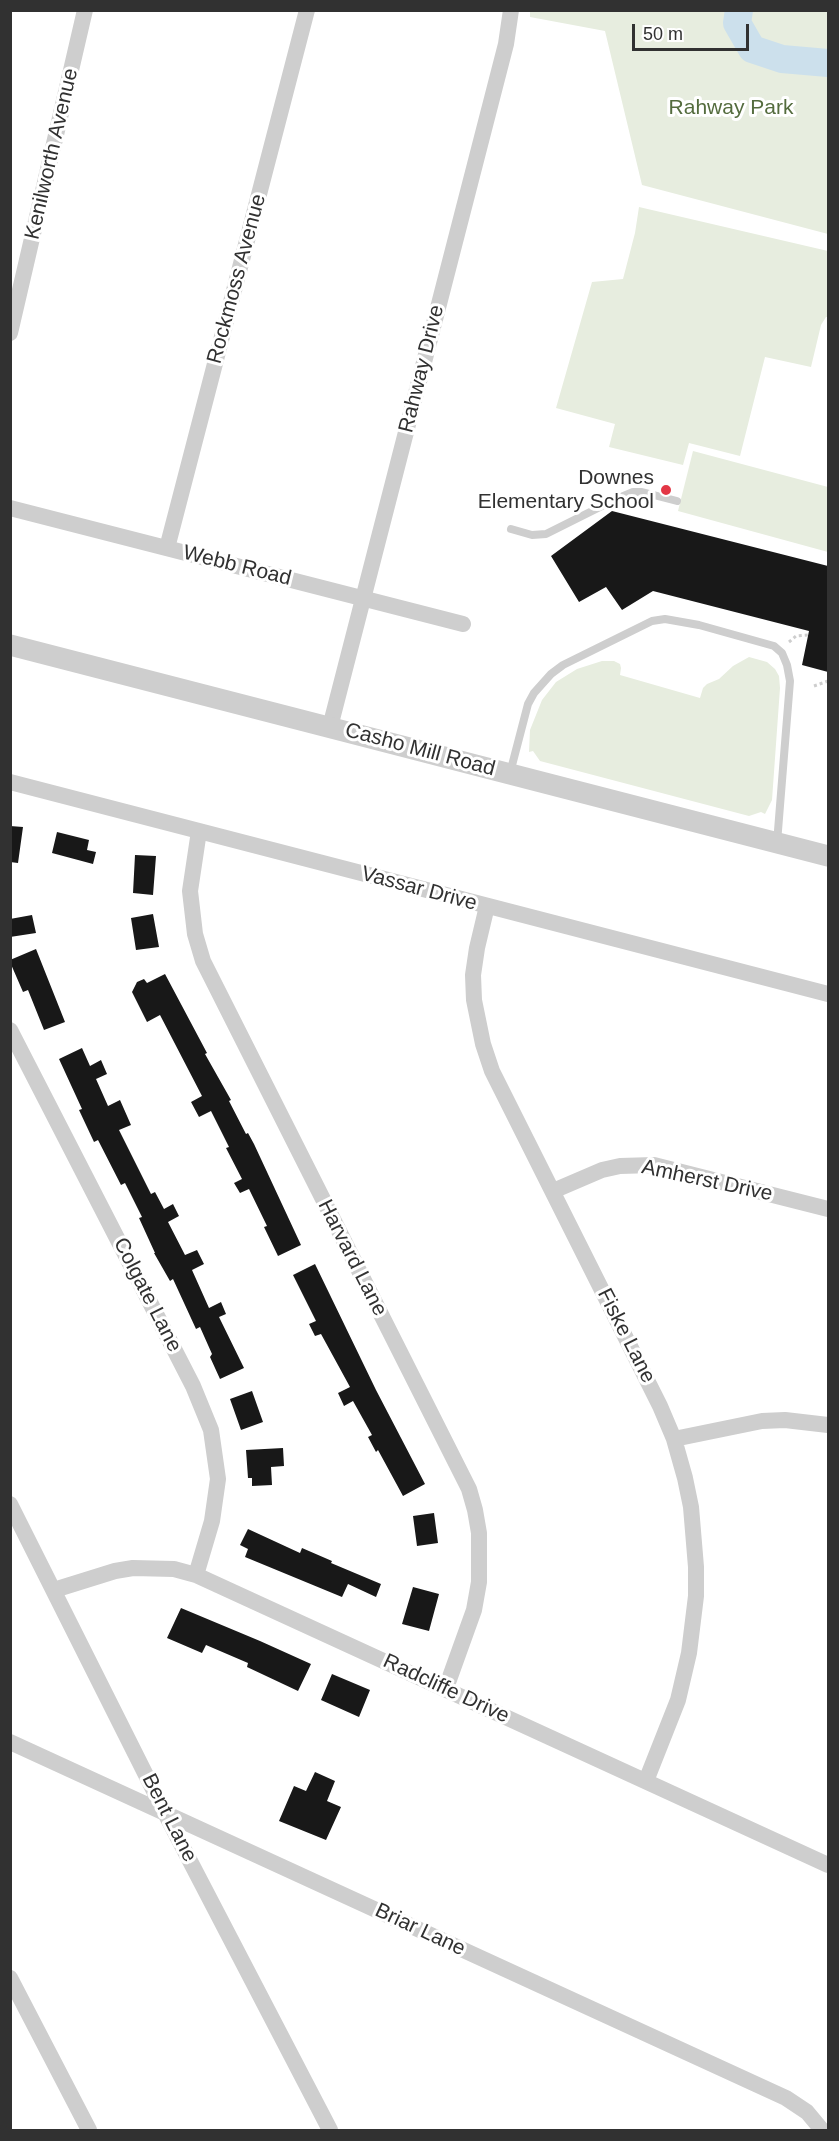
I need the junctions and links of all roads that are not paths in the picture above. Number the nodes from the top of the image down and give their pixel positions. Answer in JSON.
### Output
{"nodes":[{"id":1,"x":85,"y":10,"type":"edge"},
{"id":2,"x":307,"y":10,"type":"edge"},
{"id":3,"x":511,"y":10,"type":"edge"},
{"id":4,"x":10,"y":333,"type":"edge"},
{"id":5,"x":677,"y":501,"type":"dead end"},
{"id":6,"x":10,"y":508,"type":"edge"},
{"id":7,"x":510,"y":529,"type":"dead end"},
{"id":8,"x":167,"y":548,"type":"junction"},
{"id":9,"x":363,"y":598,"type":"junction"},
{"id":10,"x":463,"y":624,"type":"dead end"},
{"id":11,"x":10,"y":645,"type":"edge"},
{"id":12,"x":330,"y":727,"type":"junction"},
{"id":13,"x":510,"y":773,"type":"junction"},
{"id":14,"x":10,"y":782,"type":"edge"},
{"id":15,"x":199,"y":831,"type":"junction"},
{"id":16,"x":777,"y":843,"type":"junction"},
{"id":17,"x":828,"y":856,"type":"edge"},
{"id":18,"x":487,"y":906,"type":"junction"},
{"id":19,"x":828,"y":994,"type":"edge"},
{"id":20,"x":10,"y":1030,"type":"edge"},
{"id":21,"x":553,"y":1191,"type":"junction"},
{"id":22,"x":828,"y":1209,"type":"edge"},
{"id":23,"x":828,"y":1425,"type":"edge"},
{"id":24,"x":674,"y":1438,"type":"junction"},
{"id":25,"x":10,"y":1504,"type":"edge"},
{"id":26,"x":196,"y":1575,"type":"junction"},
{"id":27,"x":54,"y":1590,"type":"junction"},
{"id":28,"x":446,"y":1688,"type":"junction"},
{"id":29,"x":10,"y":1742,"type":"edge"},
{"id":30,"x":646,"y":1781,"type":"junction"},
{"id":31,"x":165,"y":1813,"type":"junction"},
{"id":32,"x":827,"y":1861,"type":"edge"},
{"id":33,"x":10,"y":1978,"type":"edge"},
{"id":34,"x":328,"y":2126,"type":"edge"},
{"id":35,"x":89,"y":2130,"type":"edge"},
{"id":36,"x":346,"y":2130,"type":"edge"},
{"id":37,"x":822,"y":2130,"type":"edge"}],
"edges":[{"from":1,"to":4,"type":"street","name":"Kenilworth Avenue"},
{"from":2,"to":8,"type":"street","name":"Rockmoss Avenue"},
{"from":3,"to":9,"type":"street","name":"Rahway Drive"},
{"from":5,"to":7,"type":"lane"},
{"from":6,"to":8,"type":"street","name":"Webb Road"},
{"from":8,"to":9,"type":"street","name":"Webb Road"},
{"from":9,"to":10,"type":"street","name":"Webb Road"},
{"from":9,"to":12,"type":"street","name":"Rahway Drive"},
{"from":11,"to":12,"type":"street","name":"Casho Mill Road"},
{"from":12,"to":13,"type":"street","name":"Casho Mill Road"},
{"from":13,"to":16,"type":"street","name":"Casho Mill Road"},
{"from":13,"to":16,"type":"lane"},
{"from":14,"to":15,"type":"street","name":"Vassar Drive"},
{"from":15,"to":18,"type":"street","name":"Vassar Drive"},
{"from":15,"to":28,"type":"street","name":"Harvard Lane"},
{"from":16,"to":17,"type":"street","name":"Casho Mill Road"},
{"from":18,"to":19,"type":"street","name":"Vassar Drive"},
{"from":18,"to":21,"type":"street","name":"Fiske Lane"},
{"from":20,"to":26,"type":"street","name":"Colgate Lane"},
{"from":21,"to":22,"type":"street","name":"Amherst Drive"},
{"from":21,"to":24,"type":"street","name":"Fiske Lane"},
{"from":23,"to":24,"type":"street"},
{"from":24,"to":30,"type":"street","name":"Fiske Lane"},
{"from":25,"to":27,"type":"street","name":"Bent Lane"},
{"from":26,"to":27,"type":"street","name":"Radcliffe Drive"},
{"from":26,"to":28,"type":"street","name":"Radcliffe Drive"},
{"from":27,"to":31,"type":"street","name":"Bent Lane"},
{"from":28,"to":30,"type":"street","name":"Radcliffe Drive"},
{"from":29,"to":31,"type":"street","name":"Briar Lane"},
{"from":30,"to":32,"type":"street","name":"Radcliffe Drive"},
{"from":31,"to":34,"type":"street","name":"Bent Lane"},
{"from":31,"to":37,"type":"street","name":"Briar Lane"},
{"from":33,"to":35,"type":"street"},
{"from":34,"to":36,"type":"street"}]}
